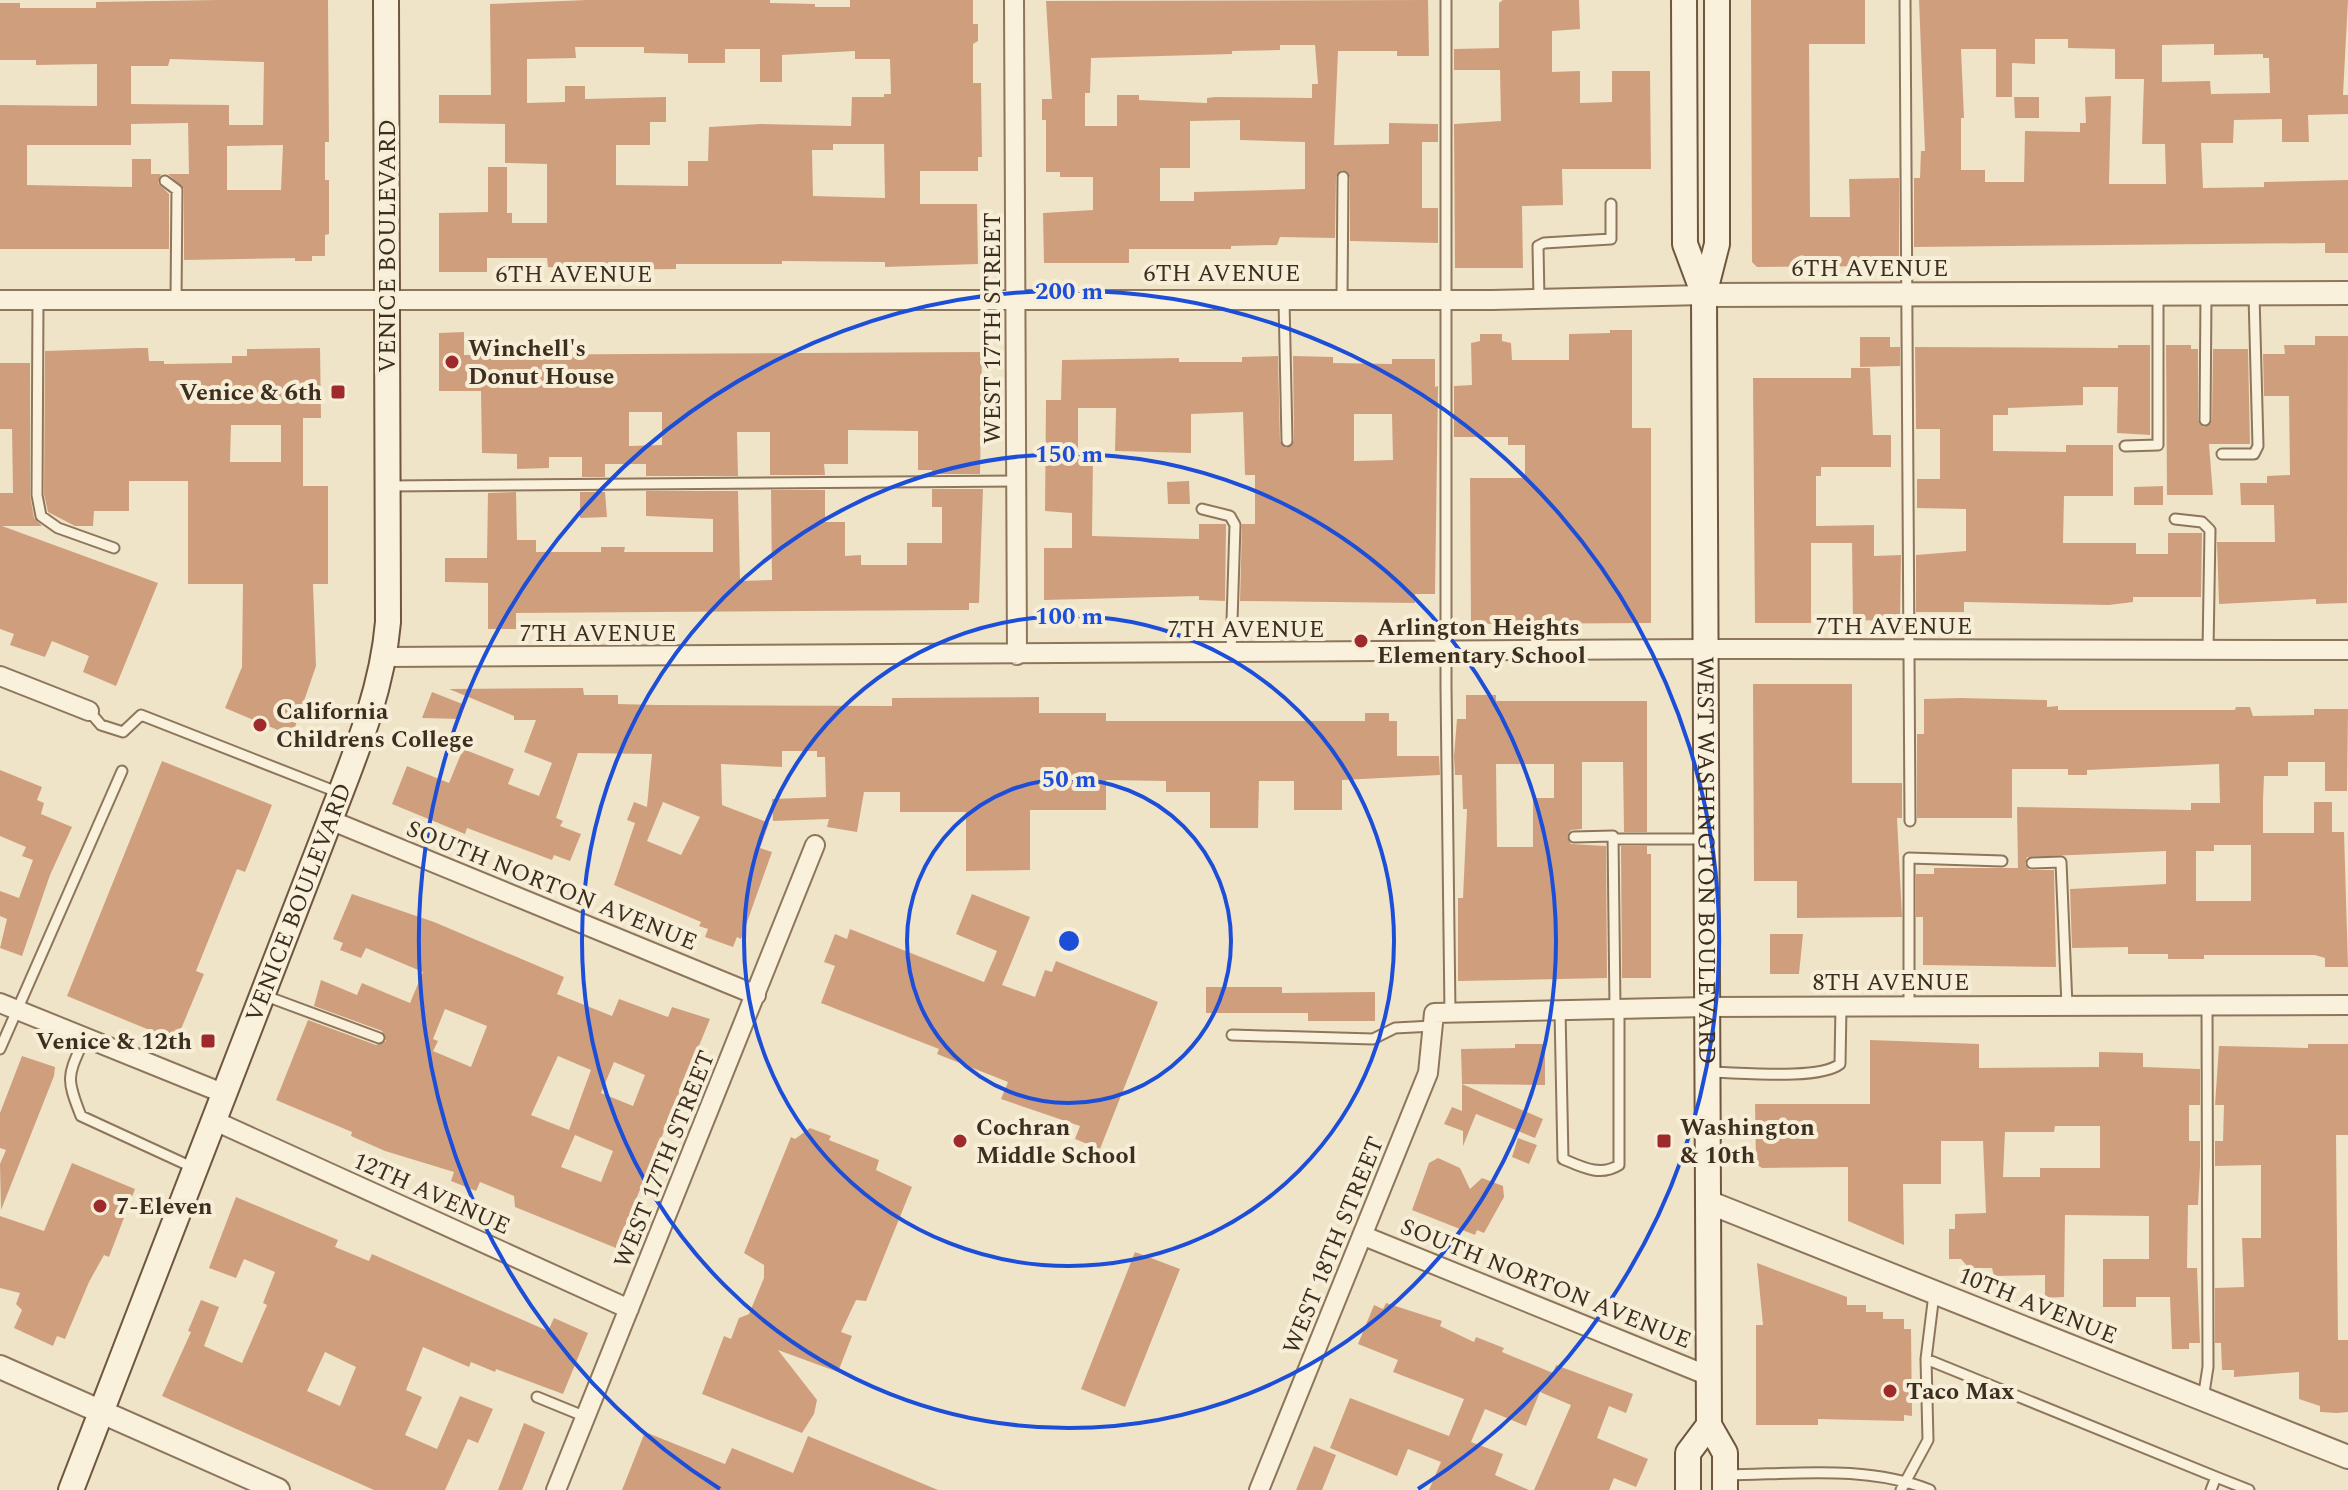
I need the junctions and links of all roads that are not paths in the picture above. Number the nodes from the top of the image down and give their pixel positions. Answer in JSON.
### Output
{"nodes":[{"id":1,"x":386,"y":0,"type":"edge"},
{"id":2,"x":1014,"y":0,"type":"edge"},
{"id":3,"x":1446,"y":0,"type":"edge"},
{"id":4,"x":1684,"y":0,"type":"edge"},
{"id":5,"x":1717,"y":0,"type":"edge"},
{"id":6,"x":1905,"y":0,"type":"edge"},
{"id":7,"x":1343,"y":177,"type":"dead end"},
{"id":8,"x":165,"y":181,"type":"dead end"},
{"id":9,"x":1611,"y":204,"type":"dead end"},
{"id":10,"x":2158,"y":293,"type":"junction"},
{"id":11,"x":2206,"y":293,"type":"junction"},
{"id":12,"x":2348,"y":293,"type":"edge"},
{"id":13,"x":1906,"y":294,"type":"junction"},
{"id":14,"x":2254,"y":294,"type":"junction"},
{"id":15,"x":1704,"y":295,"type":"junction"},
{"id":16,"x":1016,"y":299,"type":"junction"},
{"id":17,"x":1342,"y":299,"type":"junction"},
{"id":18,"x":1445,"y":299,"type":"junction"},
{"id":19,"x":1539,"y":299,"type":"junction"},
{"id":20,"x":0,"y":300,"type":"edge"},
{"id":21,"x":38,"y":300,"type":"junction"},
{"id":22,"x":176,"y":300,"type":"junction"},
{"id":23,"x":387,"y":300,"type":"junction"},
{"id":24,"x":1284,"y":300,"type":"junction"},
{"id":25,"x":2205,"y":420,"type":"dead end"},
{"id":26,"x":1287,"y":441,"type":"dead end"},
{"id":27,"x":2125,"y":446,"type":"dead end"},
{"id":28,"x":2222,"y":454,"type":"dead end"},
{"id":29,"x":1016,"y":481,"type":"junction"},
{"id":30,"x":387,"y":486,"type":"junction"},
{"id":31,"x":1202,"y":509,"type":"dead end"},
{"id":32,"x":2175,"y":519,"type":"dead end"},
{"id":33,"x":114,"y":548,"type":"dead end"},
{"id":34,"x":1706,"y":649,"type":"junction"},
{"id":35,"x":1907,"y":650,"type":"junction"},
{"id":36,"x":2208,"y":650,"type":"junction"},
{"id":37,"x":2348,"y":650,"type":"edge"},
{"id":38,"x":1446,"y":652,"type":"junction"},
{"id":39,"x":1231,"y":653,"type":"junction"},
{"id":40,"x":1017,"y":655,"type":"junction"},
{"id":41,"x":385,"y":657,"type":"junction"},
{"id":42,"x":0,"y":676,"type":"edge"},
{"id":43,"x":89,"y":711,"type":"joint"},
{"id":44,"x":122,"y":771,"type":"dead end"},
{"id":45,"x":341,"y":793,"type":"junction"},
{"id":46,"x":330,"y":820,"type":"junction"},
{"id":47,"x":1910,"y":821,"type":"dead end"},
{"id":48,"x":1574,"y":837,"type":"dead end"},
{"id":49,"x":1613,"y":839,"type":"junction"},
{"id":50,"x":1707,"y":839,"type":"junction"},
{"id":51,"x":815,"y":845,"type":"dead end"},
{"id":52,"x":2002,"y":861,"type":"dead end"},
{"id":53,"x":2032,"y":863,"type":"dead end"},
{"id":54,"x":263,"y":995,"type":"junction"},
{"id":55,"x":756,"y":995,"type":"junction"},
{"id":56,"x":2348,"y":1005,"type":"edge"},
{"id":57,"x":7,"y":1006,"type":"edge"},
{"id":58,"x":2067,"y":1006,"type":"junction"},
{"id":59,"x":2207,"y":1006,"type":"junction"},
{"id":60,"x":1707,"y":1007,"type":"junction"},
{"id":61,"x":1841,"y":1007,"type":"junction"},
{"id":62,"x":1909,"y":1007,"type":"junction"},
{"id":63,"x":1617,"y":1009,"type":"junction"},
{"id":64,"x":1560,"y":1010,"type":"junction"},
{"id":65,"x":1439,"y":1017,"type":"junction"},
{"id":66,"x":1232,"y":1035,"type":"dead end"},
{"id":67,"x":85,"y":1037,"type":"junction"},
{"id":68,"x":379,"y":1038,"type":"dead end"},
{"id":69,"x":0,"y":1049,"type":"edge"},
{"id":70,"x":1707,"y":1072,"type":"junction"},
{"id":71,"x":225,"y":1094,"type":"junction"},
{"id":72,"x":215,"y":1121,"type":"junction"},
{"id":73,"x":196,"y":1169,"type":"junction"},
{"id":74,"x":1708,"y":1202,"type":"junction"},
{"id":75,"x":1364,"y":1236,"type":"junction"},
{"id":76,"x":1935,"y":1292,"type":"junction"},
{"id":77,"x":629,"y":1309,"type":"junction"},
{"id":78,"x":1926,"y":1359,"type":"junction"},
{"id":79,"x":0,"y":1367,"type":"edge"},
{"id":80,"x":1709,"y":1376,"type":"junction"},
{"id":81,"x":537,"y":1397,"type":"dead end"},
{"id":82,"x":2203,"y":1399,"type":"junction"},
{"id":83,"x":102,"y":1412,"type":"junction"},
{"id":84,"x":586,"y":1417,"type":"junction"},
{"id":85,"x":1709,"y":1425,"type":"junction"},
{"id":86,"x":2348,"y":1457,"type":"edge"},
{"id":87,"x":2216,"y":1477,"type":"junction"},
{"id":88,"x":1725,"y":1482,"type":"edge"},
{"id":89,"x":1902,"y":1485,"type":"edge"},
{"id":90,"x":71,"y":1490,"type":"edge"},
{"id":91,"x":278,"y":1490,"type":"edge"},
{"id":92,"x":556,"y":1490,"type":"edge"},
{"id":93,"x":1259,"y":1490,"type":"edge"},
{"id":94,"x":1688,"y":1490,"type":"edge"},
{"id":95,"x":1930,"y":1490,"type":"edge"},
{"id":96,"x":2211,"y":1490,"type":"edge"},
{"id":97,"x":2249,"y":1490,"type":"edge"}],
"edges":[{"from":1,"to":23,"type":"main road","name":"VENICE BOULEVARD"},
{"from":2,"to":16,"type":"street","name":"WEST 17TH STREET"},
{"from":3,"to":18,"type":"lane"},
{"from":4,"to":15,"type":"main road","name":"WEST WASHINGTON BOULEVARD"},
{"from":5,"to":15,"type":"main road","name":"WEST WASHINGTON BOULEVARD"},
{"from":6,"to":13,"type":"lane"},
{"from":7,"to":17,"type":"lane"},
{"from":8,"to":22,"type":"lane"},
{"from":9,"to":19,"type":"lane"},
{"from":10,"to":11,"type":"street","name":"6TH AVENUE"},
{"from":10,"to":13,"type":"street","name":"6TH AVENUE"},
{"from":10,"to":27,"type":"lane"},
{"from":11,"to":14,"type":"street","name":"6TH AVENUE"},
{"from":11,"to":25,"type":"lane"},
{"from":12,"to":14,"type":"street","name":"6TH AVENUE"},
{"from":13,"to":15,"type":"street","name":"6TH AVENUE"},
{"from":13,"to":35,"type":"lane"},
{"from":14,"to":28,"type":"lane"},
{"from":15,"to":19,"type":"street","name":"6TH AVENUE"},
{"from":15,"to":34,"type":"main road","name":"WEST WASHINGTON BOULEVARD"},
{"from":16,"to":23,"type":"street","name":"6TH AVENUE"},
{"from":16,"to":24,"type":"street","name":"6TH AVENUE"},
{"from":16,"to":29,"type":"street","name":"WEST 17TH STREET"},
{"from":17,"to":18,"type":"street","name":"6TH AVENUE"},
{"from":17,"to":24,"type":"street","name":"6TH AVENUE"},
{"from":18,"to":19,"type":"street","name":"6TH AVENUE"},
{"from":18,"to":38,"type":"lane"},
{"from":20,"to":21,"type":"street","name":"6TH AVENUE"},
{"from":21,"to":22,"type":"street","name":"6TH AVENUE"},
{"from":21,"to":33,"type":"lane"},
{"from":22,"to":23,"type":"street","name":"6TH AVENUE"},
{"from":23,"to":30,"type":"main road","name":"VENICE BOULEVARD"},
{"from":24,"to":26,"type":"lane"},
{"from":29,"to":30,"type":"lane"},
{"from":29,"to":40,"type":"street","name":"WEST 17TH STREET"},
{"from":30,"to":41,"type":"main road","name":"VENICE BOULEVARD"},
{"from":31,"to":39,"type":"lane"},
{"from":32,"to":36,"type":"lane"},
{"from":34,"to":35,"type":"street","name":"7TH AVENUE"},
{"from":34,"to":38,"type":"street","name":"7TH AVENUE"},
{"from":34,"to":50,"type":"main road","name":"WEST WASHINGTON BOULEVARD"},
{"from":35,"to":36,"type":"street","name":"7TH AVENUE"},
{"from":35,"to":47,"type":"lane"},
{"from":36,"to":37,"type":"street","name":"7TH AVENUE"},
{"from":38,"to":39,"type":"street","name":"7TH AVENUE"},
{"from":38,"to":65,"type":"lane"},
{"from":39,"to":40,"type":"street","name":"7TH AVENUE"},
{"from":40,"to":41,"type":"street","name":"7TH AVENUE"},
{"from":41,"to":45,"type":"main road","name":"VENICE BOULEVARD"},
{"from":42,"to":43,"type":"street"},
{"from":43,"to":45,"type":"lane"},
{"from":44,"to":57,"type":"lane"},
{"from":45,"to":46,"type":"main road","name":"VENICE BOULEVARD"},
{"from":46,"to":54,"type":"main road","name":"VENICE BOULEVARD"},
{"from":46,"to":55,"type":"street","name":"SOUTH NORTON AVENUE"},
{"from":48,"to":49,"type":"lane"},
{"from":49,"to":50,"type":"lane"},
{"from":49,"to":63,"type":"lane"},
{"from":50,"to":60,"type":"main road","name":"WEST WASHINGTON BOULEVARD"},
{"from":51,"to":55,"type":"street","name":"WEST 17TH STREET"},
{"from":52,"to":62,"type":"lane"},
{"from":53,"to":58,"type":"lane"},
{"from":54,"to":68,"type":"lane"},
{"from":54,"to":71,"type":"main road","name":"VENICE BOULEVARD"},
{"from":55,"to":77,"type":"street","name":"WEST 17TH STREET"},
{"from":56,"to":59,"type":"street","name":"8TH AVENUE"},
{"from":57,"to":67,"type":"street"},
{"from":57,"to":69,"type":"lane"},
{"from":58,"to":59,"type":"street","name":"8TH AVENUE"},
{"from":58,"to":62,"type":"street","name":"8TH AVENUE"},
{"from":59,"to":82,"type":"lane"},
{"from":60,"to":61,"type":"street","name":"8TH AVENUE"},
{"from":60,"to":63,"type":"street","name":"8TH AVENUE"},
{"from":60,"to":70,"type":"main road","name":"WEST WASHINGTON BOULEVARD"},
{"from":61,"to":62,"type":"street","name":"8TH AVENUE"},
{"from":61,"to":70,"type":"lane"},
{"from":63,"to":64,"type":"street","name":"8TH AVENUE"},
{"from":63,"to":64,"type":"lane"},
{"from":64,"to":65,"type":"street","name":"8TH AVENUE"},
{"from":65,"to":66,"type":"lane"},
{"from":65,"to":75,"type":"street","name":"WEST 18TH STREET"},
{"from":67,"to":71,"type":"street"},
{"from":67,"to":73,"type":"lane"},
{"from":70,"to":74,"type":"main road","name":"WEST WASHINGTON BOULEVARD"},
{"from":71,"to":72,"type":"main road","name":"VENICE BOULEVARD"},
{"from":72,"to":73,"type":"main road","name":"VENICE BOULEVARD"},
{"from":72,"to":77,"type":"street","name":"12TH AVENUE"},
{"from":73,"to":83,"type":"main road","name":"VENICE BOULEVARD"},
{"from":74,"to":76,"type":"street","name":"10TH AVENUE"},
{"from":74,"to":80,"type":"main road","name":"WEST WASHINGTON BOULEVARD"},
{"from":75,"to":80,"type":"street","name":"SOUTH NORTON AVENUE"},
{"from":75,"to":93,"type":"street","name":"WEST 18TH STREET"},
{"from":76,"to":78,"type":"lane"},
{"from":76,"to":82,"type":"street","name":"10TH AVENUE"},
{"from":77,"to":84,"type":"street","name":"WEST 17TH STREET"},
{"from":78,"to":87,"type":"lane"},
{"from":78,"to":89,"type":"lane"},
{"from":79,"to":83,"type":"street"},
{"from":80,"to":85,"type":"main road","name":"WEST WASHINGTON BOULEVARD"},
{"from":81,"to":84,"type":"lane"},
{"from":82,"to":86,"type":"street","name":"10TH AVENUE"},
{"from":83,"to":90,"type":"main road","name":"VENICE BOULEVARD"},
{"from":83,"to":91,"type":"street"},
{"from":84,"to":92,"type":"street","name":"WEST 17TH STREET"},
{"from":85,"to":88,"type":"main road","name":"WEST WASHINGTON BOULEVARD"},
{"from":85,"to":94,"type":"main road"},
{"from":87,"to":96,"type":"lane"},
{"from":87,"to":97,"type":"lane"},
{"from":88,"to":89,"type":"lane"},
{"from":89,"to":95,"type":"lane"}]}
